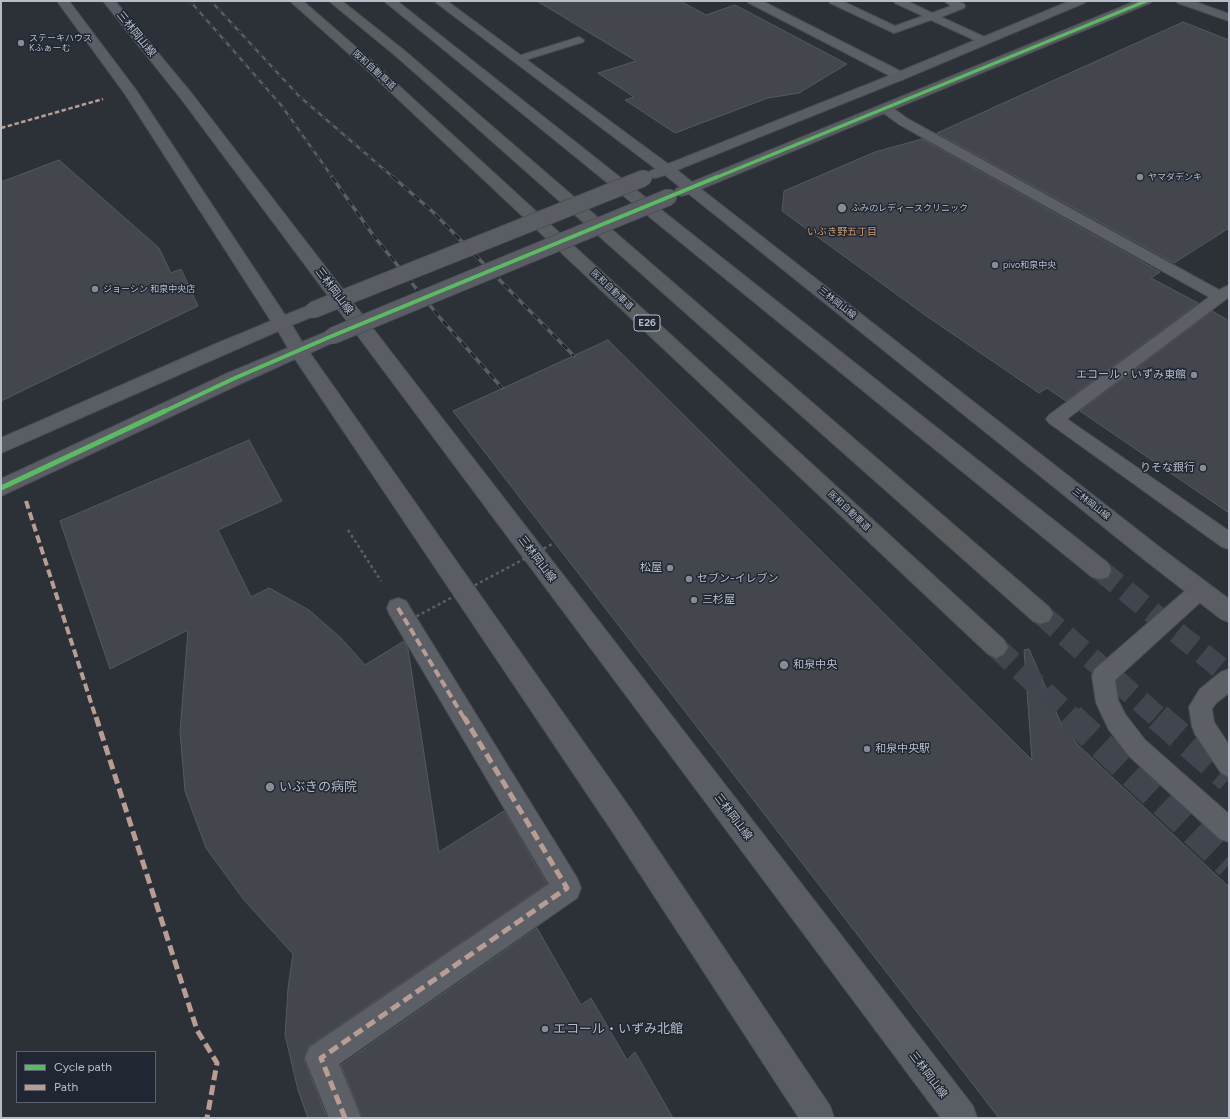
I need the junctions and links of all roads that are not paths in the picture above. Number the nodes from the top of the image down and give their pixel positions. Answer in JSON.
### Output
{"nodes":[{"id":1,"x":63,"y":1,"type":"edge"},
{"id":2,"x":109,"y":1,"type":"edge"},
{"id":3,"x":296,"y":1,"type":"edge"},
{"id":4,"x":335,"y":1,"type":"edge"},
{"id":5,"x":390,"y":1,"type":"edge"},
{"id":6,"x":440,"y":1,"type":"edge"},
{"id":7,"x":753,"y":1,"type":"edge"},
{"id":8,"x":834,"y":1,"type":"edge"},
{"id":9,"x":899,"y":1,"type":"edge"},
{"id":10,"x":949,"y":1,"type":"edge"},
{"id":11,"x":1080,"y":1,"type":"edge"},
{"id":12,"x":1146,"y":1,"type":"edge"},
{"id":13,"x":1182,"y":1,"type":"edge"},
{"id":14,"x":1210,"y":1,"type":"edge"},
{"id":15,"x":1229,"y":8,"type":"edge"},
{"id":16,"x":933,"y":16,"type":"junction"},
{"id":17,"x":1229,"y":18,"type":"edge"},
{"id":18,"x":579,"y":40,"type":"dead end"},
{"id":19,"x":985,"y":40,"type":"junction"},
{"id":20,"x":519,"y":59,"type":"junction"},
{"id":21,"x":900,"y":76,"type":"junction"},
{"id":22,"x":886,"y":109,"type":"junction"},
{"id":23,"x":665,"y":169,"type":"junction"},
{"id":24,"x":692,"y":188,"type":"junction"},
{"id":25,"x":1224,"y":293,"type":"edge"},
{"id":26,"x":281,"y":324,"type":"junction"},
{"id":27,"x":299,"y":350,"type":"junction"},
{"id":28,"x":1,"y":446,"type":"edge"},
{"id":29,"x":1,"y":488,"type":"edge"},
{"id":30,"x":1229,"y":541,"type":"edge"},
{"id":31,"x":1100,"y":570,"type":"tunnel mouth"},
{"id":32,"x":1200,"y":590,"type":"junction"},
{"id":33,"x":1229,"y":612,"type":"edge"},
{"id":34,"x":1042,"y":614,"type":"tunnel mouth"},
{"id":35,"x":402,"y":615,"type":"road end"},
{"id":36,"x":996,"y":647,"type":"tunnel mouth"},
{"id":37,"x":1229,"y":679,"type":"edge"},
{"id":38,"x":1229,"y":764,"type":"edge"},
{"id":39,"x":1229,"y":830,"type":"edge"},
{"id":40,"x":345,"y":1118,"type":"edge"},
{"id":41,"x":818,"y":1118,"type":"edge"},
{"id":42,"x":961,"y":1118,"type":"edge"}],
"edges":[{"from":1,"to":26,"type":"main road"},
{"from":2,"to":42,"type":"main road","name":"三林岡山線"},
{"from":3,"to":36,"type":"highway","name":"阪和自動車道","number":"E26"},
{"from":4,"to":34,"type":"highway"},
{"from":5,"to":31,"type":"main road"},
{"from":6,"to":20,"type":"main road","name":"三林岡山線"},
{"from":7,"to":21,"type":"street"},
{"from":8,"to":16,"type":"lane"},
{"from":9,"to":16,"type":"lane"},
{"from":10,"to":16,"type":"lane"},
{"from":11,"to":19,"type":"main road"},
{"from":12,"to":22,"type":"main road"},
{"from":13,"to":17,"type":"main road"},
{"from":14,"to":15,"type":"main road"},
{"from":16,"to":19,"type":"lane"},
{"from":18,"to":20,"type":"lane"},
{"from":19,"to":21,"type":"main road"},
{"from":20,"to":23,"type":"main road","name":"三林岡山線"},
{"from":21,"to":23,"type":"main road"},
{"from":22,"to":24,"type":"main road"},
{"from":22,"to":25,"type":"lane"},
{"from":23,"to":24,"type":"main road","name":"三林岡山線"},
{"from":23,"to":26,"type":"main road","bridge":true},
{"from":24,"to":27,"type":"main road","bridge":true},
{"from":24,"to":32,"type":"main road","name":"三林岡山線"},
{"from":25,"to":30,"type":"lane"},
{"from":26,"to":27,"type":"main road"},
{"from":26,"to":28,"type":"main road"},
{"from":27,"to":29,"type":"main road"},
{"from":27,"to":41,"type":"main road"},
{"from":32,"to":33,"type":"main road","name":"三林岡山線"},
{"from":32,"to":39,"type":"lane"},
{"from":35,"to":40,"type":"street"},
{"from":37,"to":38,"type":"lane"}]}
